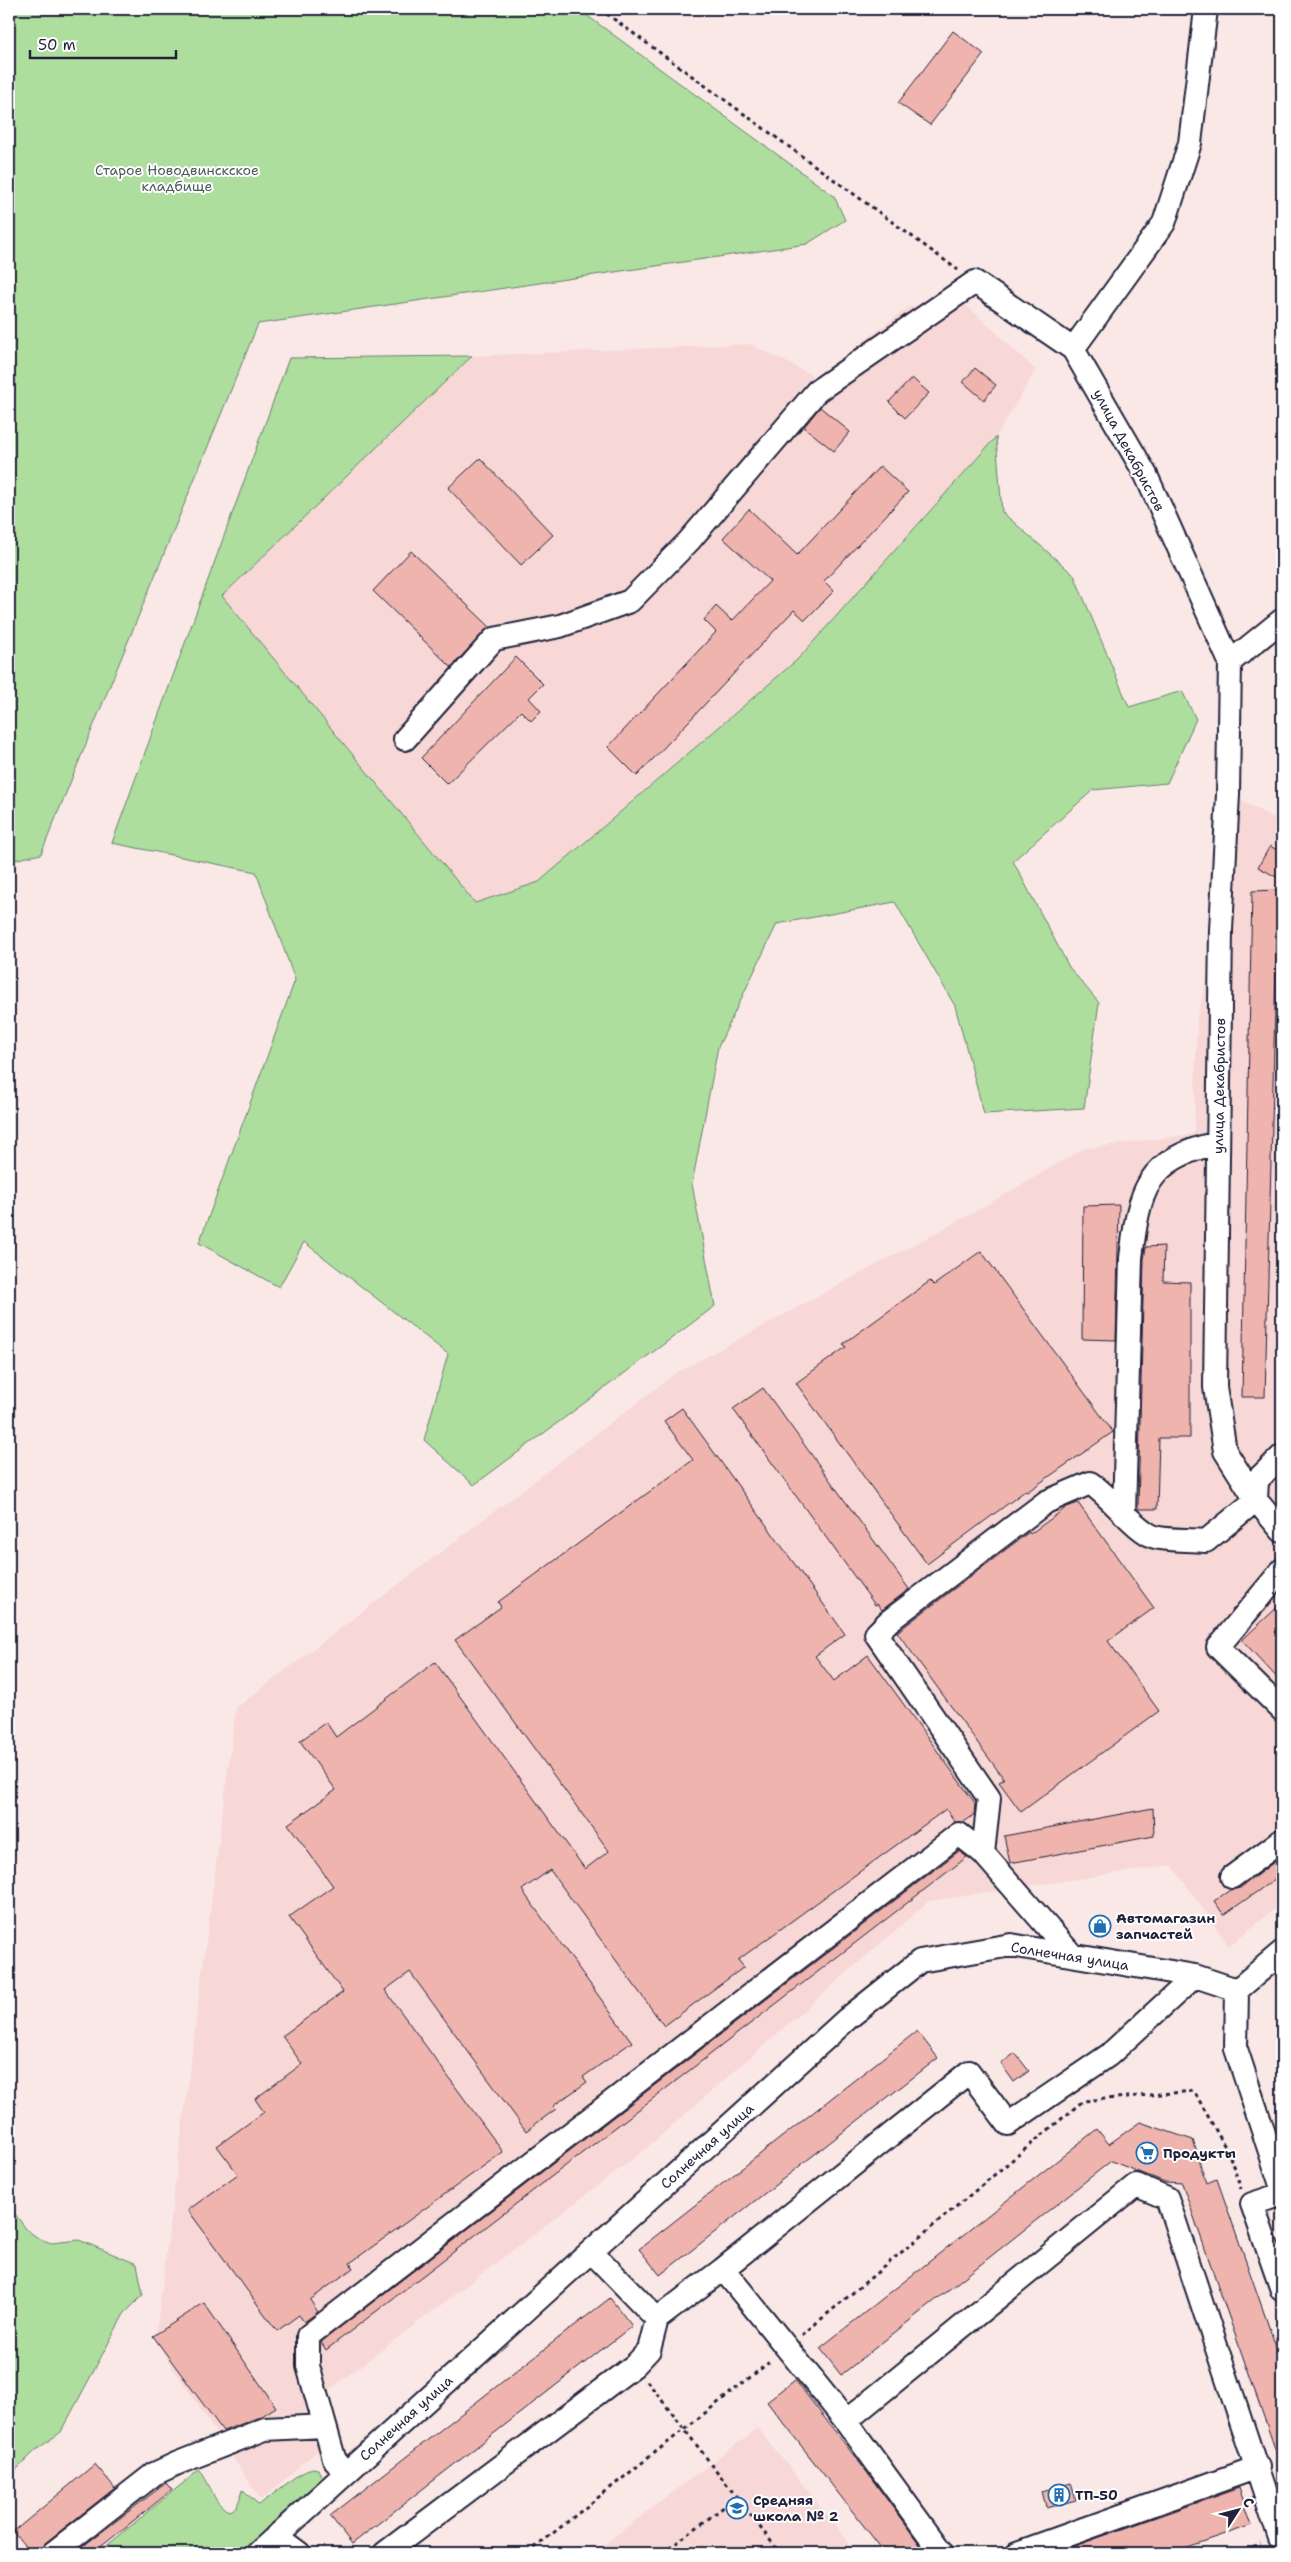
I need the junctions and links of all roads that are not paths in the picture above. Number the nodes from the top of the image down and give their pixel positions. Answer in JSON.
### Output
{"nodes":[{"id":1,"x":1206,"y":9,"type":"edge"},
{"id":2,"x":1074,"y":349,"type":"junction"},
{"id":3,"x":1282,"y":620,"type":"edge"},
{"id":4,"x":1230,"y":662,"type":"junction"},
{"id":5,"x":405,"y":738,"type":"dead end"},
{"id":6,"x":1218,"y":1143,"type":"junction"},
{"id":7,"x":1282,"y":1456,"type":"edge"},
{"id":8,"x":1256,"y":1500,"type":"junction"},
{"id":9,"x":1124,"y":1514,"type":"junction"},
{"id":10,"x":1282,"y":1531,"type":"edge"},
{"id":11,"x":1282,"y":1570,"type":"edge"},
{"id":12,"x":1282,"y":1710,"type":"edge"},
{"id":13,"x":1282,"y":1840,"type":"edge"},
{"id":14,"x":983,"y":1853,"type":"junction"},
{"id":15,"x":1232,"y":1877,"type":"dead end"},
{"id":16,"x":1282,"y":1952,"type":"edge"},
{"id":17,"x":1072,"y":1955,"type":"junction"},
{"id":18,"x":1195,"y":1976,"type":"junction"},
{"id":19,"x":1237,"y":1990,"type":"junction"},
{"id":20,"x":1282,"y":2188,"type":"edge"},
{"id":21,"x":1282,"y":2194,"type":"edge"},
{"id":22,"x":591,"y":2251,"type":"junction"},
{"id":23,"x":723,"y":2269,"type":"junction"},
{"id":24,"x":1282,"y":2290,"type":"edge"},
{"id":25,"x":657,"y":2320,"type":"junction"},
{"id":26,"x":846,"y":2421,"type":"junction"},
{"id":27,"x":325,"y":2426,"type":"junction"},
{"id":28,"x":1258,"y":2466,"type":"junction"},
{"id":29,"x":344,"y":2474,"type":"junction"},
{"id":30,"x":276,"y":2536,"type":"junction"},
{"id":31,"x":1282,"y":2542,"type":"edge"},
{"id":32,"x":53,"y":2553,"type":"edge"},
{"id":33,"x":258,"y":2553,"type":"edge"},
{"id":34,"x":299,"y":2553,"type":"edge"},
{"id":35,"x":385,"y":2553,"type":"edge"},
{"id":36,"x":942,"y":2553,"type":"edge"},
{"id":37,"x":1017,"y":2553,"type":"edge"}],
"edges":[{"from":1,"to":2,"type":"street"},
{"from":2,"to":4,"type":"street","name":"улица Декабристов"},
{"from":2,"to":5,"type":"street","name":"улица Декабристов"},
{"from":3,"to":4,"type":"street"},
{"from":4,"to":6,"type":"street","name":"улица Декабристов"},
{"from":6,"to":8,"type":"street","name":"улица Декабристов"},
{"from":6,"to":9,"type":"street"},
{"from":7,"to":8,"type":"street"},
{"from":8,"to":9,"type":"street"},
{"from":8,"to":10,"type":"street","name":"улица Декабристов"},
{"from":9,"to":14,"type":"street"},
{"from":11,"to":12,"type":"street"},
{"from":13,"to":15,"type":"street"},
{"from":14,"to":17,"type":"street"},
{"from":14,"to":27,"type":"street"},
{"from":16,"to":19,"type":"street"},
{"from":17,"to":18,"type":"street","name":"Солнечная улица"},
{"from":17,"to":22,"type":"street","name":"Солнечная улица"},
{"from":18,"to":19,"type":"street","name":"Солнечная улица"},
{"from":18,"to":23,"type":"street"},
{"from":19,"to":20,"type":"street"},
{"from":21,"to":24,"type":"street"},
{"from":22,"to":25,"type":"street"},
{"from":22,"to":29,"type":"street","name":"Солнечная улица"},
{"from":23,"to":25,"type":"street"},
{"from":23,"to":26,"type":"street"},
{"from":25,"to":35,"type":"street"},
{"from":26,"to":28,"type":"street"},
{"from":26,"to":36,"type":"street"},
{"from":27,"to":29,"type":"street"},
{"from":27,"to":32,"type":"street"},
{"from":28,"to":31,"type":"street"},
{"from":28,"to":37,"type":"street"},
{"from":29,"to":30,"type":"street","name":"Солнечная улица"},
{"from":30,"to":33,"type":"street","name":"Солнечная улица"},
{"from":30,"to":34,"type":"street"}]}
